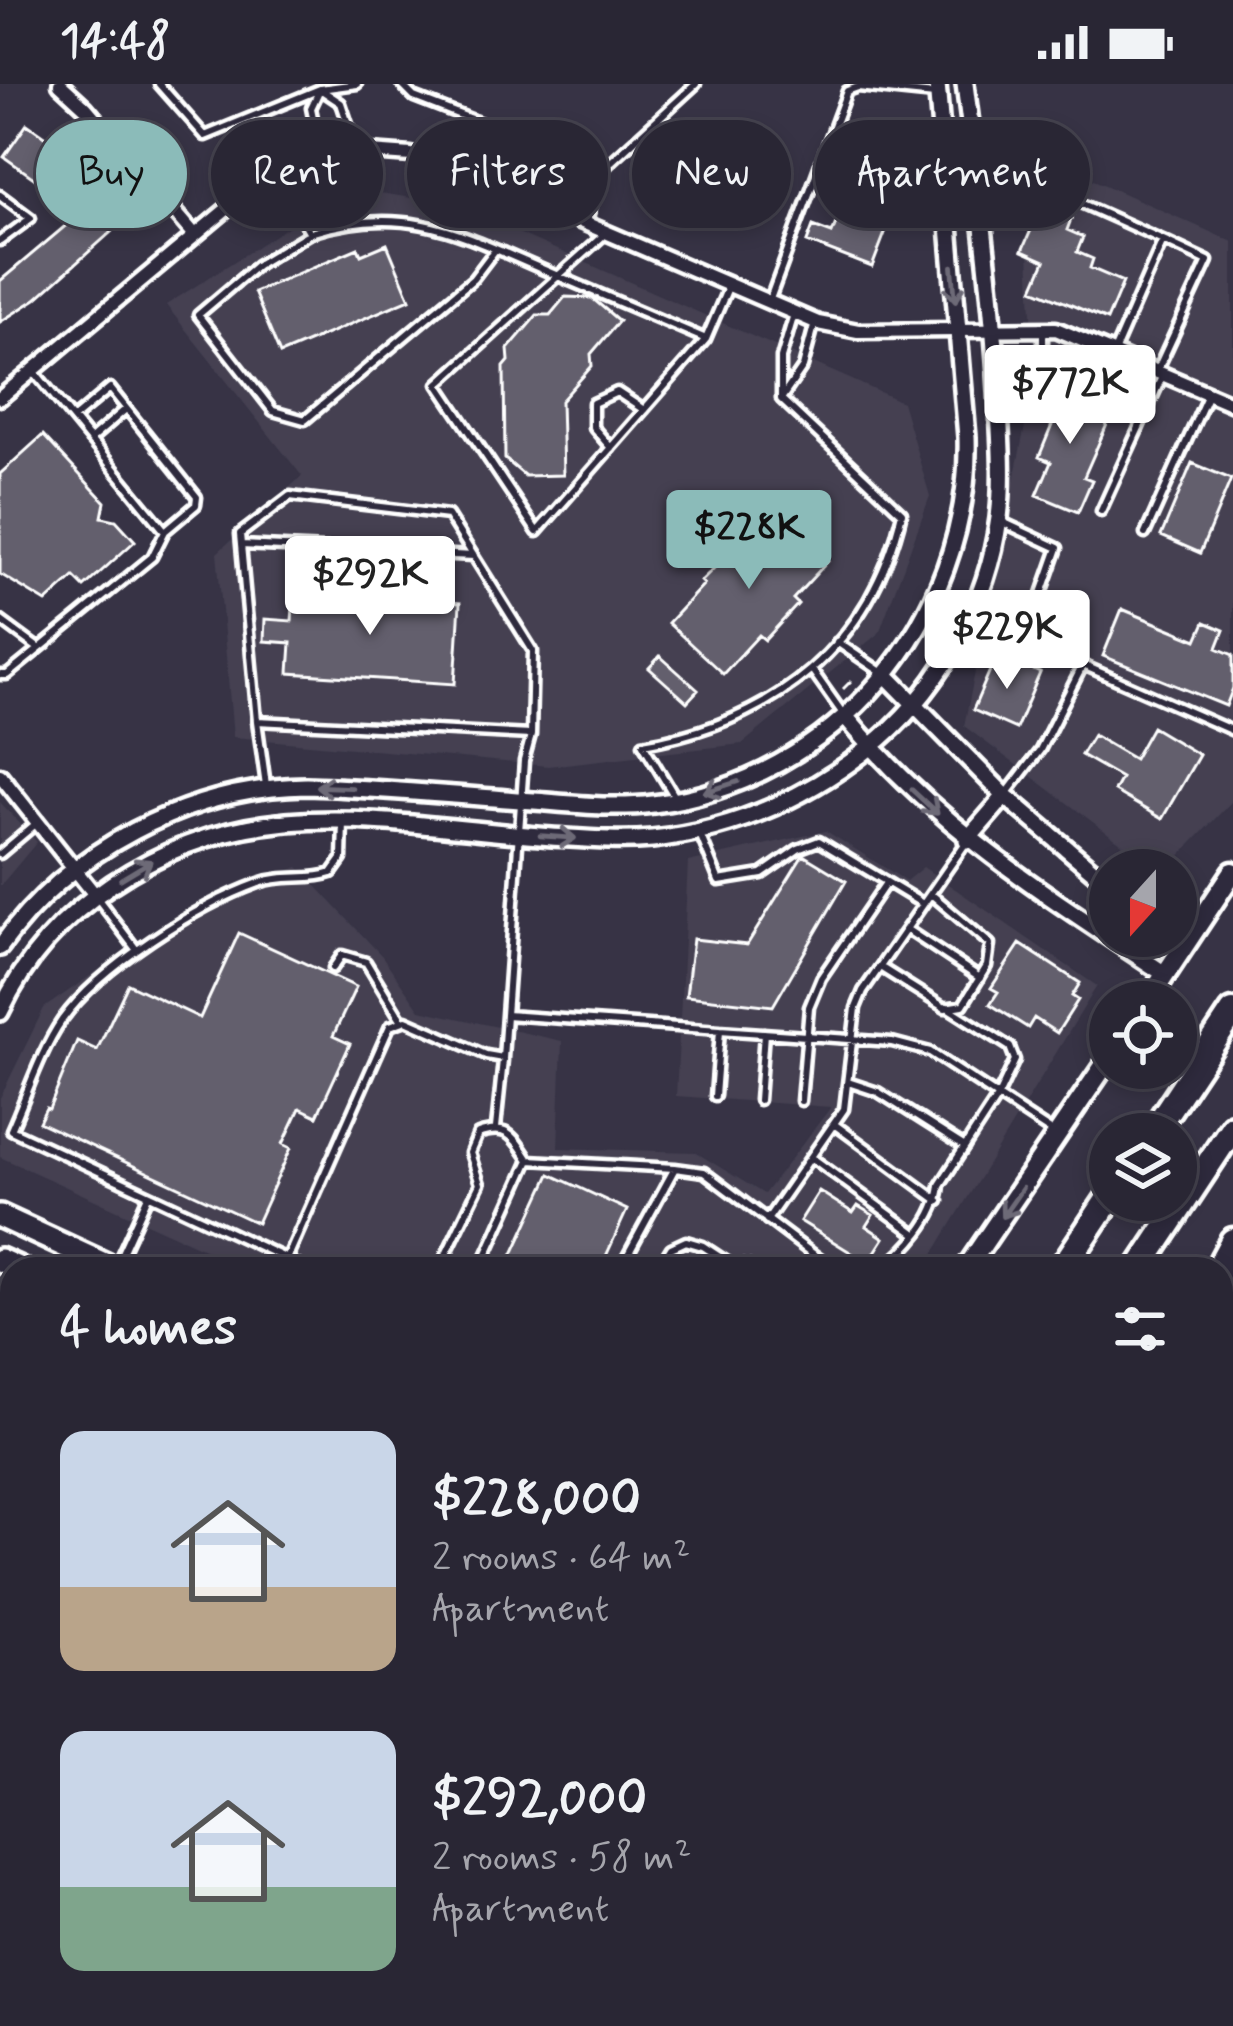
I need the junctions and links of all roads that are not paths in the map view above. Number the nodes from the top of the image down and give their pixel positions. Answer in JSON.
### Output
{"nodes":[{"id":1,"x":60,"y":84,"type":"edge"},
{"id":2,"x":159,"y":84,"type":"edge"},
{"id":3,"x":357,"y":84,"type":"edge"},
{"id":4,"x":401,"y":84,"type":"edge"},
{"id":5,"x":696,"y":84,"type":"edge"},
{"id":6,"x":965,"y":84,"type":"edge"},
{"id":7,"x":320,"y":89,"type":"junction"},
{"id":8,"x":937,"y":89,"type":"edge"},
{"id":9,"x":314,"y":120,"type":"edge"},
{"id":10,"x":347,"y":120,"type":"edge"},
{"id":11,"x":471,"y":120,"type":"edge"},
{"id":12,"x":608,"y":165,"type":"edge"},
{"id":13,"x":0,"y":195,"type":"edge"},
{"id":14,"x":1090,"y":208,"type":"edge"},
{"id":15,"x":211,"y":221,"type":"edge"},
{"id":16,"x":308,"y":228,"type":"edge"},
{"id":17,"x":595,"y":228,"type":"edge"},
{"id":18,"x":310,"y":232,"type":"junction"},
{"id":19,"x":606,"y":233,"type":"junction"},
{"id":20,"x":194,"y":235,"type":"junction"},
{"id":21,"x":1162,"y":240,"type":"junction"},
{"id":22,"x":0,"y":241,"type":"edge"},
{"id":23,"x":496,"y":250,"type":"junction"},
{"id":24,"x":557,"y":276,"type":"junction"},
{"id":25,"x":729,"y":285,"type":"junction"},
{"id":26,"x":769,"y":303,"type":"junction"},
{"id":27,"x":794,"y":314,"type":"junction"},
{"id":28,"x":815,"y":322,"type":"junction"},
{"id":29,"x":1042,"y":327,"type":"junction"},
{"id":30,"x":994,"y":329,"type":"junction"},
{"id":31,"x":958,"y":332,"type":"junction"},
{"id":32,"x":706,"y":339,"type":"junction"},
{"id":33,"x":1114,"y":352,"type":"junction"},
{"id":34,"x":33,"y":370,"type":"junction"},
{"id":35,"x":1161,"y":373,"type":"junction"},
{"id":36,"x":1208,"y":394,"type":"junction"},
{"id":37,"x":0,"y":398,"type":"edge"},
{"id":38,"x":782,"y":399,"type":"junction"},
{"id":39,"x":1233,"y":404,"type":"edge"},
{"id":40,"x":1150,"y":405,"type":"junction"},
{"id":41,"x":126,"y":410,"type":"junction"},
{"id":42,"x":644,"y":410,"type":"junction"},
{"id":43,"x":73,"y":419,"type":"junction"},
{"id":44,"x":90,"y":440,"type":"junction"},
{"id":45,"x":611,"y":448,"type":"junction"},
{"id":46,"x":1101,"y":512,"type":"dead end"},
{"id":47,"x":998,"y":520,"type":"junction"},
{"id":48,"x":165,"y":531,"type":"junction"},
{"id":49,"x":1145,"y":534,"type":"dead end"},
{"id":50,"x":241,"y":545,"type":"junction"},
{"id":51,"x":474,"y":556,"type":"junction"},
{"id":52,"x":0,"y":620,"type":"edge"},
{"id":53,"x":837,"y":642,"type":"junction"},
{"id":54,"x":38,"y":648,"type":"junction"},
{"id":55,"x":1083,"y":665,"type":"junction"},
{"id":56,"x":812,"y":670,"type":"junction"},
{"id":57,"x":0,"y":675,"type":"edge"},
{"id":58,"x":887,"y":676,"type":"junction"},
{"id":59,"x":916,"y":704,"type":"junction"},
{"id":60,"x":845,"y":716,"type":"junction"},
{"id":61,"x":257,"y":722,"type":"junction"},
{"id":62,"x":1233,"y":731,"type":"edge"},
{"id":63,"x":531,"y":734,"type":"junction"},
{"id":64,"x":871,"y":747,"type":"junction"},
{"id":65,"x":0,"y":775,"type":"edge"},
{"id":66,"x":266,"y":788,"type":"junction"},
{"id":67,"x":1005,"y":796,"type":"junction"},
{"id":68,"x":522,"y":800,"type":"junction"},
{"id":69,"x":677,"y":800,"type":"junction"},
{"id":70,"x":343,"y":820,"type":"junction"},
{"id":71,"x":38,"y":822,"type":"junction"},
{"id":72,"x":699,"y":831,"type":"junction"},
{"id":73,"x":520,"y":834,"type":"junction"},
{"id":74,"x":968,"y":840,"type":"junction"},
{"id":75,"x":0,"y":854,"type":"edge"},
{"id":76,"x":1089,"y":867,"type":"edge"},
{"id":77,"x":75,"y":870,"type":"junction"},
{"id":78,"x":1233,"y":872,"type":"edge"},
{"id":79,"x":886,"y":883,"type":"junction"},
{"id":80,"x":931,"y":894,"type":"junction"},
{"id":81,"x":96,"y":896,"type":"junction"},
{"id":82,"x":923,"y":904,"type":"junction"},
{"id":83,"x":1197,"y":916,"type":"edge"},
{"id":84,"x":906,"y":929,"type":"junction"},
{"id":85,"x":0,"y":947,"type":"edge"},
{"id":86,"x":136,"y":949,"type":"junction"},
{"id":87,"x":1173,"y":957,"type":"edge"},
{"id":88,"x":880,"y":967,"type":"junction"},
{"id":89,"x":333,"y":968,"type":"dead end"},
{"id":90,"x":1166,"y":974,"type":"junction"},
{"id":91,"x":980,"y":978,"type":"junction"},
{"id":92,"x":1161,"y":981,"type":"edge"},
{"id":93,"x":947,"y":1007,"type":"junction"},
{"id":94,"x":0,"y":1012,"type":"edge"},
{"id":95,"x":1233,"y":1012,"type":"edge"},
{"id":96,"x":506,"y":1016,"type":"junction"},
{"id":97,"x":402,"y":1021,"type":"junction"},
{"id":98,"x":720,"y":1030,"type":"junction"},
{"id":99,"x":764,"y":1033,"type":"junction"},
{"id":100,"x":804,"y":1036,"type":"junction"},
{"id":101,"x":852,"y":1039,"type":"junction"},
{"id":102,"x":503,"y":1058,"type":"junction"},
{"id":103,"x":847,"y":1082,"type":"junction"},
{"id":104,"x":1089,"y":1089,"type":"edge"},
{"id":105,"x":715,"y":1096,"type":"dead end"},
{"id":106,"x":998,"y":1096,"type":"junction"},
{"id":107,"x":759,"y":1100,"type":"dead end"},
{"id":108,"x":801,"y":1102,"type":"dead end"},
{"id":109,"x":1166,"y":1113,"type":"edge"},
{"id":110,"x":834,"y":1124,"type":"junction"},
{"id":111,"x":1233,"y":1126,"type":"edge"},
{"id":112,"x":496,"y":1128,"type":"junction"},
{"id":113,"x":1058,"y":1136,"type":"junction"},
{"id":114,"x":964,"y":1148,"type":"junction"},
{"id":115,"x":811,"y":1157,"type":"junction"},
{"id":116,"x":530,"y":1160,"type":"junction"},
{"id":117,"x":675,"y":1168,"type":"junction"},
{"id":118,"x":149,"y":1195,"type":"junction"},
{"id":119,"x":939,"y":1202,"type":"junction"},
{"id":120,"x":0,"y":1216,"type":"edge"},
{"id":121,"x":767,"y":1220,"type":"junction"},
{"id":122,"x":1094,"y":1221,"type":"edge"},
{"id":123,"x":916,"y":1234,"type":"junction"},
{"id":124,"x":88,"y":1257,"type":"edge"},
{"id":125,"x":120,"y":1257,"type":"edge"},
{"id":126,"x":282,"y":1257,"type":"edge"},
{"id":127,"x":287,"y":1257,"type":"edge"},
{"id":128,"x":445,"y":1257,"type":"edge"},
{"id":129,"x":486,"y":1257,"type":"edge"},
{"id":130,"x":627,"y":1257,"type":"edge"},
{"id":131,"x":665,"y":1257,"type":"edge"},
{"id":132,"x":720,"y":1257,"type":"edge"},
{"id":133,"x":817,"y":1257,"type":"edge"},
{"id":134,"x":898,"y":1257,"type":"edge"},
{"id":135,"x":974,"y":1257,"type":"edge"},
{"id":136,"x":1070,"y":1257,"type":"edge"},
{"id":137,"x":1147,"y":1257,"type":"edge"}],
"edges":[{"from":1,"to":20,"type":"street"},
{"from":2,"to":7,"type":"lane"},
{"from":3,"to":7,"type":"lane"},
{"from":4,"to":11,"type":"lane"},
{"from":5,"to":12,"type":"lane"},
{"from":6,"to":30,"type":"street"},
{"from":7,"to":9,"type":"lane"},
{"from":7,"to":10,"type":"lane"},
{"from":8,"to":26,"type":"lane"},
{"from":8,"to":31,"type":"street","one_way":true},
{"from":13,"to":22,"type":"lane"},
{"from":14,"to":21,"type":"lane"},
{"from":15,"to":20,"type":"street"},
{"from":16,"to":18,"type":"lane"},
{"from":17,"to":19,"type":"street"},
{"from":18,"to":23,"type":"lane"},
{"from":18,"to":23,"type":"lane"},
{"from":19,"to":24,"type":"lane"},
{"from":19,"to":25,"type":"street"},
{"from":20,"to":34,"type":"street"},
{"from":21,"to":33,"type":"lane"},
{"from":21,"to":35,"type":"lane"},
{"from":23,"to":24,"type":"lane"},
{"from":24,"to":32,"type":"lane"},
{"from":24,"to":45,"type":"lane"},
{"from":25,"to":26,"type":"street"},
{"from":25,"to":32,"type":"lane"},
{"from":26,"to":27,"type":"street"},
{"from":27,"to":28,"type":"street"},
{"from":27,"to":38,"type":"lane"},
{"from":28,"to":31,"type":"street"},
{"from":28,"to":38,"type":"lane"},
{"from":29,"to":30,"type":"street"},
{"from":29,"to":33,"type":"street"},
{"from":29,"to":40,"type":"lane"},
{"from":30,"to":31,"type":"street"},
{"from":30,"to":47,"type":"street"},
{"from":31,"to":58,"type":"street"},
{"from":32,"to":42,"type":"lane"},
{"from":33,"to":35,"type":"street"},
{"from":34,"to":37,"type":"street"},
{"from":34,"to":43,"type":"lane"},
{"from":35,"to":36,"type":"street"},
{"from":35,"to":40,"type":"lane"},
{"from":36,"to":39,"type":"street"},
{"from":36,"to":49,"type":"lane"},
{"from":38,"to":53,"type":"lane"},
{"from":40,"to":46,"type":"lane"},
{"from":41,"to":43,"type":"lane"},
{"from":41,"to":44,"type":"lane"},
{"from":41,"to":48,"type":"lane"},
{"from":42,"to":45,"type":"lane"},
{"from":42,"to":45,"type":"lane"},
{"from":43,"to":44,"type":"lane"},
{"from":44,"to":48,"type":"lane"},
{"from":47,"to":55,"type":"lane"},
{"from":47,"to":59,"type":"street"},
{"from":48,"to":54,"type":"lane"},
{"from":50,"to":51,"type":"lane"},
{"from":50,"to":51,"type":"lane"},
{"from":50,"to":61,"type":"lane"},
{"from":51,"to":63,"type":"lane"},
{"from":52,"to":54,"type":"lane"},
{"from":53,"to":56,"type":"lane"},
{"from":53,"to":58,"type":"lane"},
{"from":54,"to":57,"type":"lane"},
{"from":55,"to":62,"type":"lane"},
{"from":55,"to":67,"type":"lane"},
{"from":56,"to":60,"type":"lane"},
{"from":56,"to":69,"type":"lane"},
{"from":58,"to":59,"type":"street"},
{"from":58,"to":60,"type":"street"},
{"from":59,"to":64,"type":"street"},
{"from":59,"to":67,"type":"street"},
{"from":60,"to":64,"type":"street"},
{"from":60,"to":69,"type":"street","one_way":true},
{"from":61,"to":63,"type":"lane"},
{"from":61,"to":66,"type":"lane"},
{"from":63,"to":68,"type":"lane"},
{"from":64,"to":72,"type":"street"},
{"from":64,"to":74,"type":"street","one_way":true},
{"from":65,"to":71,"type":"street"},
{"from":68,"to":66,"type":"street","one_way":true},
{"from":66,"to":77,"type":"street"},
{"from":67,"to":74,"type":"street"},
{"from":67,"to":76,"type":"street"},
{"from":68,"to":69,"type":"street"},
{"from":68,"to":73,"type":"lane"},
{"from":70,"to":73,"type":"street"},
{"from":81,"to":70,"type":"street","one_way":true},
{"from":70,"to":86,"type":"lane"},
{"from":71,"to":75,"type":"lane"},
{"from":71,"to":77,"type":"street"},
{"from":73,"to":72,"type":"street","one_way":true},
{"from":72,"to":79,"type":"lane"},
{"from":73,"to":96,"type":"lane"},
{"from":74,"to":80,"type":"lane"},
{"from":74,"to":90,"type":"street"},
{"from":77,"to":81,"type":"street"},
{"from":77,"to":85,"type":"street"},
{"from":78,"to":83,"type":"main road"},
{"from":79,"to":82,"type":"lane"},
{"from":79,"to":100,"type":"lane"},
{"from":80,"to":82,"type":"lane"},
{"from":80,"to":91,"type":"lane"},
{"from":81,"to":86,"type":"lane"},
{"from":81,"to":94,"type":"street"},
{"from":82,"to":84,"type":"lane"},
{"from":84,"to":88,"type":"lane"},
{"from":84,"to":91,"type":"lane"},
{"from":86,"to":118,"type":"lane"},
{"from":87,"to":90,"type":"main road"},
{"from":88,"to":93,"type":"lane"},
{"from":88,"to":101,"type":"lane"},
{"from":89,"to":97,"type":"lane"},
{"from":90,"to":92,"type":"main road"},
{"from":91,"to":93,"type":"lane"},
{"from":93,"to":106,"type":"lane"},
{"from":95,"to":109,"type":"highway"},
{"from":96,"to":98,"type":"lane"},
{"from":96,"to":102,"type":"lane"},
{"from":97,"to":102,"type":"lane"},
{"from":97,"to":127,"type":"lane"},
{"from":98,"to":99,"type":"lane"},
{"from":98,"to":105,"type":"lane"},
{"from":99,"to":100,"type":"lane"},
{"from":99,"to":107,"type":"lane"},
{"from":100,"to":101,"type":"lane"},
{"from":100,"to":108,"type":"lane"},
{"from":101,"to":103,"type":"lane"},
{"from":101,"to":106,"type":"lane"},
{"from":102,"to":112,"type":"lane"},
{"from":103,"to":110,"type":"lane"},
{"from":103,"to":114,"type":"lane"},
{"from":104,"to":113,"type":"main road"},
{"from":106,"to":113,"type":"lane"},
{"from":106,"to":114,"type":"lane"},
{"from":110,"to":115,"type":"lane"},
{"from":110,"to":119,"type":"lane"},
{"from":111,"to":137,"type":"highway"},
{"from":112,"to":116,"type":"lane"},
{"from":112,"to":128,"type":"lane"},
{"from":113,"to":135,"type":"main road","one_way":true},
{"from":114,"to":119,"type":"lane"},
{"from":115,"to":121,"type":"lane"},
{"from":115,"to":123,"type":"lane"},
{"from":116,"to":117,"type":"lane"},
{"from":116,"to":129,"type":"lane"},
{"from":117,"to":121,"type":"lane"},
{"from":117,"to":130,"type":"lane"},
{"from":118,"to":125,"type":"lane"},
{"from":118,"to":126,"type":"lane"},
{"from":119,"to":123,"type":"lane"},
{"from":120,"to":124,"type":"highway"},
{"from":121,"to":133,"type":"lane"},
{"from":122,"to":136,"type":"highway"},
{"from":123,"to":134,"type":"lane"},
{"from":131,"to":132,"type":"lane"}]}
